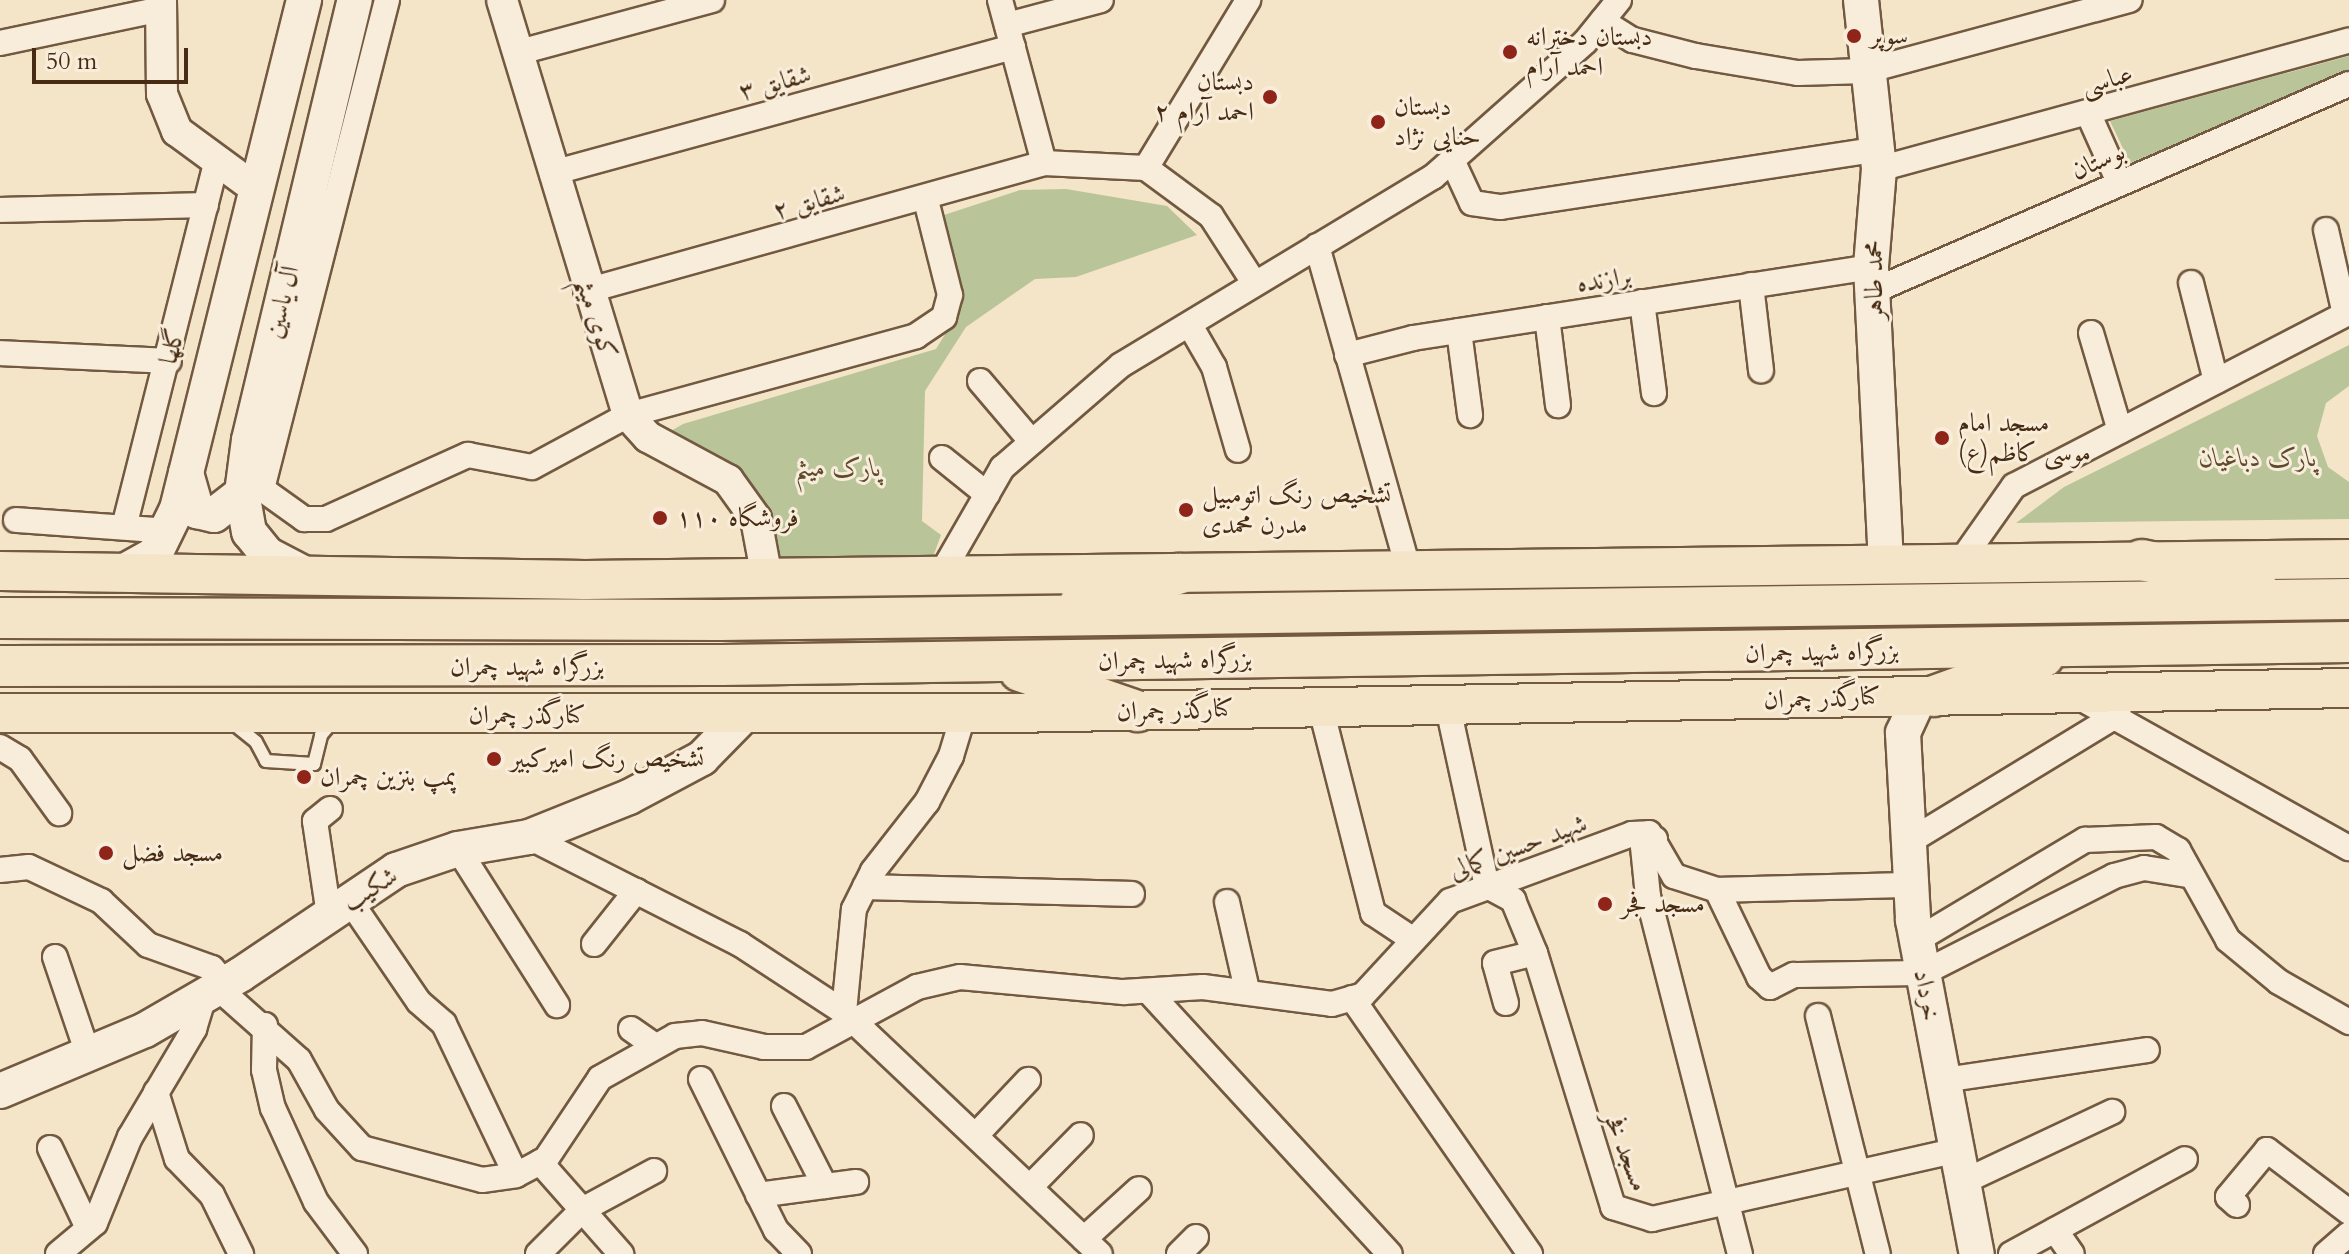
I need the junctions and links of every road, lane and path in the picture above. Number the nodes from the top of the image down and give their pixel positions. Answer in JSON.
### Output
{"nodes":[{"id":1,"x":304,"y":0,"type":"edge"},
{"id":2,"x":355,"y":0,"type":"edge"},
{"id":3,"x":387,"y":0,"type":"edge"},
{"id":4,"x":502,"y":0,"type":"edge"},
{"id":5,"x":712,"y":0,"type":"edge"},
{"id":6,"x":1000,"y":0,"type":"edge"},
{"id":7,"x":1101,"y":0,"type":"edge"},
{"id":8,"x":1248,"y":0,"type":"edge"},
{"id":9,"x":1619,"y":0,"type":"edge"},
{"id":10,"x":1861,"y":0,"type":"edge"},
{"id":11,"x":2130,"y":0,"type":"edge"},
{"id":12,"x":161,"y":5,"type":"edge"},
{"id":13,"x":1602,"y":21,"type":"junction"},
{"id":14,"x":1010,"y":36,"type":"junction"},
{"id":15,"x":2349,"y":40,"type":"edge"},
{"id":16,"x":0,"y":43,"type":"edge"},
{"id":17,"x":516,"y":53,"type":"junction"},
{"id":18,"x":1866,"y":71,"type":"junction"},
{"id":19,"x":2349,"y":84,"type":"edge"},
{"id":20,"x":2089,"y":115,"type":"junction"},
{"id":21,"x":1879,"y":159,"type":"junction"},
{"id":22,"x":1452,"y":160,"type":"junction"},
{"id":23,"x":1044,"y":163,"type":"junction"},
{"id":24,"x":216,"y":164,"type":"junction"},
{"id":25,"x":1146,"y":168,"type":"junction"},
{"id":26,"x":552,"y":173,"type":"junction"},
{"id":27,"x":2119,"y":182,"type":"junction"},
{"id":28,"x":256,"y":189,"type":"junction"},
{"id":29,"x":926,"y":200,"type":"junction"},
{"id":30,"x":206,"y":205,"type":"junction"},
{"id":31,"x":0,"y":210,"type":"edge"},
{"id":32,"x":2326,"y":230,"type":"dead end"},
{"id":33,"x":1317,"y":246,"type":"junction"},
{"id":34,"x":1871,"y":280,"type":"junction"},
{"id":35,"x":1253,"y":281,"type":"junction"},
{"id":36,"x":2191,"y":283,"type":"dead end"},
{"id":37,"x":1751,"y":285,"type":"junction"},
{"id":38,"x":586,"y":291,"type":"junction"},
{"id":39,"x":1642,"y":302,"type":"junction"},
{"id":40,"x":2347,"y":313,"type":"edge"},
{"id":41,"x":1547,"y":317,"type":"junction"},
{"id":42,"x":1191,"y":327,"type":"junction"},
{"id":43,"x":1459,"y":331,"type":"junction"},
{"id":44,"x":2091,"y":333,"type":"dead end"},
{"id":45,"x":0,"y":353,"type":"edge"},
{"id":46,"x":1347,"y":355,"type":"junction"},
{"id":47,"x":169,"y":361,"type":"junction"},
{"id":48,"x":1761,"y":370,"type":"dead end"},
{"id":49,"x":980,"y":381,"type":"dead end"},
{"id":50,"x":2216,"y":381,"type":"junction"},
{"id":51,"x":1654,"y":393,"type":"dead end"},
{"id":52,"x":1558,"y":405,"type":"dead end"},
{"id":53,"x":628,"y":415,"type":"junction"},
{"id":54,"x":1470,"y":415,"type":"dead end"},
{"id":55,"x":2120,"y":431,"type":"junction"},
{"id":56,"x":1032,"y":442,"type":"junction"},
{"id":57,"x":1238,"y":450,"type":"dead end"},
{"id":58,"x":942,"y":458,"type":"dead end"},
{"id":59,"x":186,"y":472,"type":"junction"},
{"id":60,"x":252,"y":491,"type":"junction"},
{"id":61,"x":987,"y":494,"type":"junction"},
{"id":62,"x":16,"y":520,"type":"dead end"},
{"id":63,"x":124,"y":527,"type":"junction"},
{"id":64,"x":168,"y":531,"type":"junction"},
{"id":65,"x":2349,"y":559,"type":"edge"},
{"id":66,"x":2142,"y":560,"type":"junction"},
{"id":67,"x":1961,"y":561,"type":"junction"},
{"id":68,"x":1886,"y":562,"type":"junction"},
{"id":69,"x":0,"y":571,"type":"edge"},
{"id":70,"x":1409,"y":572,"type":"junction"},
{"id":71,"x":121,"y":573,"type":"junction"},
{"id":72,"x":1178,"y":574,"type":"junction"},
{"id":73,"x":309,"y":576,"type":"junction"},
{"id":74,"x":940,"y":576,"type":"junction"},
{"id":75,"x":767,"y":578,"type":"junction"},
{"id":76,"x":2337,"y":599,"type":"edge"},
{"id":77,"x":1028,"y":616,"type":"junction"},
{"id":78,"x":0,"y":618,"type":"edge"},
{"id":79,"x":2349,"y":642,"type":"edge"},
{"id":80,"x":2071,"y":645,"type":"junction"},
{"id":81,"x":993,"y":662,"type":"junction"},
{"id":82,"x":0,"y":666,"type":"edge"},
{"id":83,"x":2349,"y":688,"type":"edge"},
{"id":84,"x":1927,"y":696,"type":"junction"},
{"id":85,"x":1862,"y":698,"type":"junction"},
{"id":86,"x":1447,"y":703,"type":"junction"},
{"id":87,"x":2121,"y":704,"type":"junction"},
{"id":88,"x":1320,"y":705,"type":"junction"},
{"id":89,"x":1137,"y":711,"type":"junction"},
{"id":90,"x":0,"y":713,"type":"edge"},
{"id":91,"x":964,"y":713,"type":"junction"},
{"id":92,"x":745,"y":714,"type":"junction"},
{"id":93,"x":1903,"y":733,"type":"junction"},
{"id":94,"x":0,"y":747,"type":"edge"},
{"id":95,"x":330,"y":809,"type":"dead end"},
{"id":96,"x":59,"y":813,"type":"dead end"},
{"id":97,"x":529,"y":837,"type":"junction"},
{"id":98,"x":1655,"y":839,"type":"junction"},
{"id":99,"x":1910,"y":841,"type":"junction"},
{"id":100,"x":2349,"y":848,"type":"edge"},
{"id":101,"x":458,"y":849,"type":"junction"},
{"id":102,"x":0,"y":870,"type":"edge"},
{"id":103,"x":2188,"y":875,"type":"junction"},
{"id":104,"x":1912,"y":885,"type":"junction"},
{"id":105,"x":1487,"y":886,"type":"junction"},
{"id":106,"x":865,"y":887,"type":"junction"},
{"id":107,"x":1717,"y":890,"type":"junction"},
{"id":108,"x":636,"y":891,"type":"junction"},
{"id":109,"x":1132,"y":894,"type":"dead end"},
{"id":110,"x":1227,"y":902,"type":"dead end"},
{"id":111,"x":340,"y":908,"type":"junction"},
{"id":112,"x":1412,"y":939,"type":"junction"},
{"id":113,"x":594,"y":944,"type":"dead end"},
{"id":114,"x":1535,"y":953,"type":"junction"},
{"id":115,"x":55,"y":957,"type":"dead end"},
{"id":116,"x":1920,"y":957,"type":"junction"},
{"id":117,"x":216,"y":989,"type":"junction"},
{"id":118,"x":1247,"y":990,"type":"junction"},
{"id":119,"x":1148,"y":991,"type":"junction"},
{"id":120,"x":1352,"y":998,"type":"junction"},
{"id":121,"x":1506,"y":1003,"type":"dead end"},
{"id":122,"x":557,"y":1005,"type":"dead end"},
{"id":123,"x":848,"y":1016,"type":"junction"},
{"id":124,"x":1818,"y":1016,"type":"dead end"},
{"id":125,"x":2349,"y":1022,"type":"edge"},
{"id":126,"x":265,"y":1025,"type":"junction"},
{"id":127,"x":631,"y":1029,"type":"dead end"},
{"id":128,"x":654,"y":1045,"type":"junction"},
{"id":129,"x":2147,"y":1050,"type":"dead end"},
{"id":130,"x":88,"y":1054,"type":"junction"},
{"id":131,"x":701,"y":1079,"type":"dead end"},
{"id":132,"x":1028,"y":1080,"type":"dead end"},
{"id":133,"x":1944,"y":1080,"type":"junction"},
{"id":134,"x":2,"y":1084,"type":"edge"},
{"id":135,"x":156,"y":1092,"type":"junction"},
{"id":136,"x":784,"y":1106,"type":"dead end"},
{"id":137,"x":2112,"y":1112,"type":"dead end"},
{"id":138,"x":978,"y":1133,"type":"junction"},
{"id":139,"x":1081,"y":1135,"type":"dead end"},
{"id":140,"x":50,"y":1148,"type":"dead end"},
{"id":141,"x":2185,"y":1159,"type":"dead end"},
{"id":142,"x":543,"y":1161,"type":"junction"},
{"id":143,"x":1960,"y":1166,"type":"junction"},
{"id":144,"x":654,"y":1171,"type":"dead end"},
{"id":145,"x":1857,"y":1173,"type":"junction"},
{"id":146,"x":516,"y":1175,"type":"junction"},
{"id":147,"x":856,"y":1182,"type":"dead end"},
{"id":148,"x":825,"y":1186,"type":"junction"},
{"id":149,"x":1031,"y":1186,"type":"junction"},
{"id":150,"x":1139,"y":1189,"type":"dead end"},
{"id":151,"x":758,"y":1195,"type":"junction"},
{"id":152,"x":1727,"y":1202,"type":"junction"},
{"id":153,"x":2237,"y":1205,"type":"dead end"},
{"id":154,"x":582,"y":1210,"type":"junction"},
{"id":155,"x":2349,"y":1212,"type":"edge"},
{"id":156,"x":88,"y":1228,"type":"junction"},
{"id":157,"x":2055,"y":1230,"type":"junction"},
{"id":158,"x":2349,"y":1234,"type":"edge"},
{"id":159,"x":1092,"y":1246,"type":"edge"},
{"id":160,"x":58,"y":1254,"type":"edge"},
{"id":161,"x":241,"y":1254,"type":"edge"},
{"id":162,"x":355,"y":1254,"type":"edge"},
{"id":163,"x":538,"y":1254,"type":"edge"},
{"id":164,"x":621,"y":1254,"type":"edge"},
{"id":165,"x":799,"y":1254,"type":"edge"},
{"id":166,"x":1390,"y":1254,"type":"edge"},
{"id":167,"x":1530,"y":1254,"type":"edge"},
{"id":168,"x":1740,"y":1254,"type":"edge"},
{"id":169,"x":1878,"y":1254,"type":"edge"},
{"id":170,"x":1977,"y":1254,"type":"edge"},
{"id":171,"x":2011,"y":1254,"type":"edge"},
{"id":172,"x":2072,"y":1254,"type":"edge"},
{"id":173,"x":2326,"y":1254,"type":"edge"}],
"edges":[{"from":1,"to":28,"type":"main road","name":"آل یاسین"},
{"from":2,"to":60,"type":"main road","name":"آل یاسین"},
{"from":3,"to":60,"type":"street"},
{"from":4,"to":17,"type":"street","name":"کوی میثم"},
{"from":5,"to":17,"type":"street"},
{"from":6,"to":14,"type":"street"},
{"from":7,"to":14,"type":"street","name":"شقایق ۳"},
{"from":8,"to":25,"type":"street"},
{"from":9,"to":13,"type":"street"},
{"from":10,"to":18,"type":"main road","name":"محمد طاهر"},
{"from":11,"to":18,"type":"street"},
{"from":12,"to":16,"type":"street"},
{"from":12,"to":24,"type":"street"},
{"from":13,"to":18,"type":"street"},
{"from":13,"to":22,"type":"street"},
{"from":14,"to":23,"type":"street"},
{"from":14,"to":26,"type":"street","name":"شقایق ۳"},
{"from":15,"to":20,"type":"street","name":"عباسی"},
{"from":17,"to":26,"type":"street","name":"کوی میثم"},
{"from":18,"to":21,"type":"main road","name":"محمد طاهر"},
{"from":19,"to":27,"type":"street","name":"بوستان"},
{"from":20,"to":21,"type":"street","name":"عباسی"},
{"from":20,"to":27,"type":"street"},
{"from":21,"to":22,"type":"street","name":"عباسی"},
{"from":21,"to":34,"type":"main road","name":"محمد طاهر"},
{"from":22,"to":33,"type":"street"},
{"from":23,"to":25,"type":"street"},
{"from":23,"to":29,"type":"street","name":"شقایق ۲"},
{"from":24,"to":28,"type":"street"},
{"from":24,"to":30,"type":"street","name":"گلها"},
{"from":25,"to":35,"type":"street"},
{"from":26,"to":38,"type":"street","name":"کوی میثم"},
{"from":27,"to":34,"type":"street","name":"بوستان"},
{"from":28,"to":59,"type":"main road","name":"آل یاسین"},
{"from":29,"to":38,"type":"street","name":"شقایق ۲"},
{"from":29,"to":53,"type":"street"},
{"from":30,"to":31,"type":"street"},
{"from":30,"to":47,"type":"street","name":"گلها"},
{"from":32,"to":40,"type":"street"},
{"from":33,"to":35,"type":"street"},
{"from":33,"to":46,"type":"street"},
{"from":34,"to":37,"type":"street","name":"برازنده"},
{"from":34,"to":68,"type":"main road","name":"محمد طاهر"},
{"from":35,"to":42,"type":"street"},
{"from":36,"to":50,"type":"street"},
{"from":37,"to":39,"type":"street","name":"برازنده"},
{"from":37,"to":48,"type":"street"},
{"from":38,"to":53,"type":"street","name":"کوی میثم"},
{"from":39,"to":41,"type":"street","name":"برازنده"},
{"from":39,"to":51,"type":"street"},
{"from":40,"to":50,"type":"street"},
{"from":41,"to":43,"type":"street","name":"برازنده"},
{"from":41,"to":52,"type":"street"},
{"from":42,"to":56,"type":"street"},
{"from":42,"to":57,"type":"street"},
{"from":43,"to":46,"type":"street","name":"برازنده"},
{"from":43,"to":54,"type":"street"},
{"from":44,"to":55,"type":"street"},
{"from":45,"to":47,"type":"street"},
{"from":46,"to":70,"type":"street"},
{"from":47,"to":63,"type":"street","name":"گلها"},
{"from":49,"to":56,"type":"street"},
{"from":50,"to":55,"type":"street"},
{"from":53,"to":60,"type":"street"},
{"from":53,"to":75,"type":"street","name":"کوی میثم"},
{"from":55,"to":67,"type":"street"},
{"from":56,"to":61,"type":"street"},
{"from":58,"to":61,"type":"street"},
{"from":59,"to":60,"type":"main road"},
{"from":59,"to":64,"type":"main road","name":"آل یاسین"},
{"from":60,"to":73,"type":"main road","name":"آل یاسین"},
{"from":61,"to":74,"type":"street"},
{"from":62,"to":63,"type":"street"},
{"from":63,"to":64,"type":"street"},
{"from":64,"to":71,"type":"main road","name":"آل یاسین"},
{"from":65,"to":66,"type":"main road"},
{"from":66,"to":67,"type":"main road"},
{"from":66,"to":76,"type":"highway"},
{"from":67,"to":68,"type":"main road"},
{"from":68,"to":70,"type":"main road"},
{"from":69,"to":71,"type":"main road"},
{"from":70,"to":72,"type":"main road"},
{"from":71,"to":73,"type":"main road"},
{"from":72,"to":74,"type":"main road"},
{"from":72,"to":77,"type":"highway"},
{"from":73,"to":75,"type":"main road"},
{"from":74,"to":75,"type":"main road"},
{"from":76,"to":77,"type":"highway","name":"بزرگراه شهید چمران"},
{"from":77,"to":78,"type":"highway","name":"بزرگراه شهید چمران"},
{"from":79,"to":80,"type":"highway","name":"بزرگراه شهید چمران"},
{"from":80,"to":81,"type":"highway","name":"بزرگراه شهید چمران"},
{"from":80,"to":84,"type":"highway"},
{"from":81,"to":82,"type":"highway","name":"بزرگراه شهید چمران"},
{"from":81,"to":89,"type":"highway"},
{"from":83,"to":87,"type":"main road","name":"کنارگذر چمران"},
{"from":84,"to":85,"type":"main road","name":"کنارگذر چمران"},
{"from":84,"to":87,"type":"main road","name":"کنارگذر چمران"},
{"from":84,"to":93,"type":"main road"},
{"from":85,"to":86,"type":"main road","name":"کنارگذر چمران"},
{"from":85,"to":93,"type":"main road"},
{"from":86,"to":88,"type":"main road","name":"کنارگذر چمران"},
{"from":86,"to":105,"type":"street"},
{"from":87,"to":99,"type":"street"},
{"from":87,"to":100,"type":"street"},
{"from":88,"to":89,"type":"main road","name":"کنارگذر چمران"},
{"from":88,"to":112,"type":"street"},
{"from":89,"to":91,"type":"main road","name":"کنارگذر چمران"},
{"from":90,"to":92,"type":"main road","name":"کنارگذر چمران"},
{"from":91,"to":92,"type":"main road","name":"کنارگذر چمران"},
{"from":91,"to":106,"type":"street"},
{"from":92,"to":97,"type":"main road","name":"شکیب"},
{"from":93,"to":99,"type":"main road","name":"خرداد"},
{"from":94,"to":96,"type":"street"},
{"from":95,"to":111,"type":"street"},
{"from":97,"to":101,"type":"main road","name":"شکیب"},
{"from":97,"to":108,"type":"street"},
{"from":98,"to":105,"type":"street","name":"شهید حسین کمالی"},
{"from":98,"to":107,"type":"street"},
{"from":98,"to":152,"type":"street"},
{"from":99,"to":104,"type":"main road","name":"خرداد"},
{"from":101,"to":111,"type":"main road","name":"شکیب"},
{"from":101,"to":122,"type":"street"},
{"from":102,"to":117,"type":"street"},
{"from":103,"to":116,"type":"street"},
{"from":103,"to":116,"type":"street"},
{"from":103,"to":125,"type":"street"},
{"from":104,"to":107,"type":"street"},
{"from":104,"to":116,"type":"main road","name":"خرداد"},
{"from":105,"to":112,"type":"street","name":"شهید حسین کمالی"},
{"from":105,"to":114,"type":"street","name":"مسجد فخر"},
{"from":106,"to":109,"type":"street"},
{"from":106,"to":123,"type":"street"},
{"from":107,"to":116,"type":"street"},
{"from":108,"to":113,"type":"street"},
{"from":108,"to":123,"type":"street"},
{"from":110,"to":118,"type":"street"},
{"from":111,"to":117,"type":"main road","name":"شکیب"},
{"from":111,"to":146,"type":"street"},
{"from":112,"to":120,"type":"street","name":"شهید حسین کمالی"},
{"from":114,"to":121,"type":"street"},
{"from":114,"to":152,"type":"street","name":"مسجد فخر"},
{"from":115,"to":130,"type":"street"},
{"from":116,"to":133,"type":"main road","name":"خرداد"},
{"from":117,"to":126,"type":"street"},
{"from":117,"to":130,"type":"main road","name":"شکیب"},
{"from":117,"to":135,"type":"street"},
{"from":118,"to":119,"type":"street"},
{"from":118,"to":120,"type":"street"},
{"from":119,"to":123,"type":"street"},
{"from":119,"to":166,"type":"street"},
{"from":120,"to":167,"type":"street"},
{"from":123,"to":128,"type":"street"},
{"from":123,"to":138,"type":"street"},
{"from":124,"to":145,"type":"street"},
{"from":126,"to":146,"type":"street"},
{"from":126,"to":162,"type":"street"},
{"from":127,"to":128,"type":"street"},
{"from":128,"to":142,"type":"street"},
{"from":129,"to":133,"type":"street"},
{"from":130,"to":134,"type":"main road","name":"شکیب"},
{"from":131,"to":151,"type":"street"},
{"from":132,"to":138,"type":"street"},
{"from":133,"to":143,"type":"main road","name":"خرداد"},
{"from":135,"to":156,"type":"street"},
{"from":135,"to":161,"type":"street"},
{"from":136,"to":148,"type":"street"},
{"from":137,"to":143,"type":"street","name":"مسجد فخر"},
{"from":138,"to":149,"type":"street"},
{"from":139,"to":149,"type":"street"},
{"from":140,"to":156,"type":"street"},
{"from":141,"to":157,"type":"street"},
{"from":142,"to":146,"type":"street"},
{"from":142,"to":154,"type":"street"},
{"from":143,"to":145,"type":"street","name":"مسجد فخر"},
{"from":143,"to":170,"type":"main road","name":"خرداد"},
{"from":144,"to":154,"type":"street"},
{"from":145,"to":152,"type":"street","name":"مسجد فخر"},
{"from":145,"to":169,"type":"street"},
{"from":147,"to":148,"type":"street"},
{"from":148,"to":151,"type":"street"},
{"from":149,"to":159,"type":"street"},
{"from":150,"to":159,"type":"street"},
{"from":151,"to":165,"type":"street"},
{"from":152,"to":168,"type":"street"},
{"from":153,"to":155,"type":"street"},
{"from":154,"to":163,"type":"street"},
{"from":154,"to":164,"type":"street"},
{"from":156,"to":160,"type":"street"},
{"from":157,"to":171,"type":"street"},
{"from":157,"to":172,"type":"street"},
{"from":158,"to":173,"type":"street"}]}
